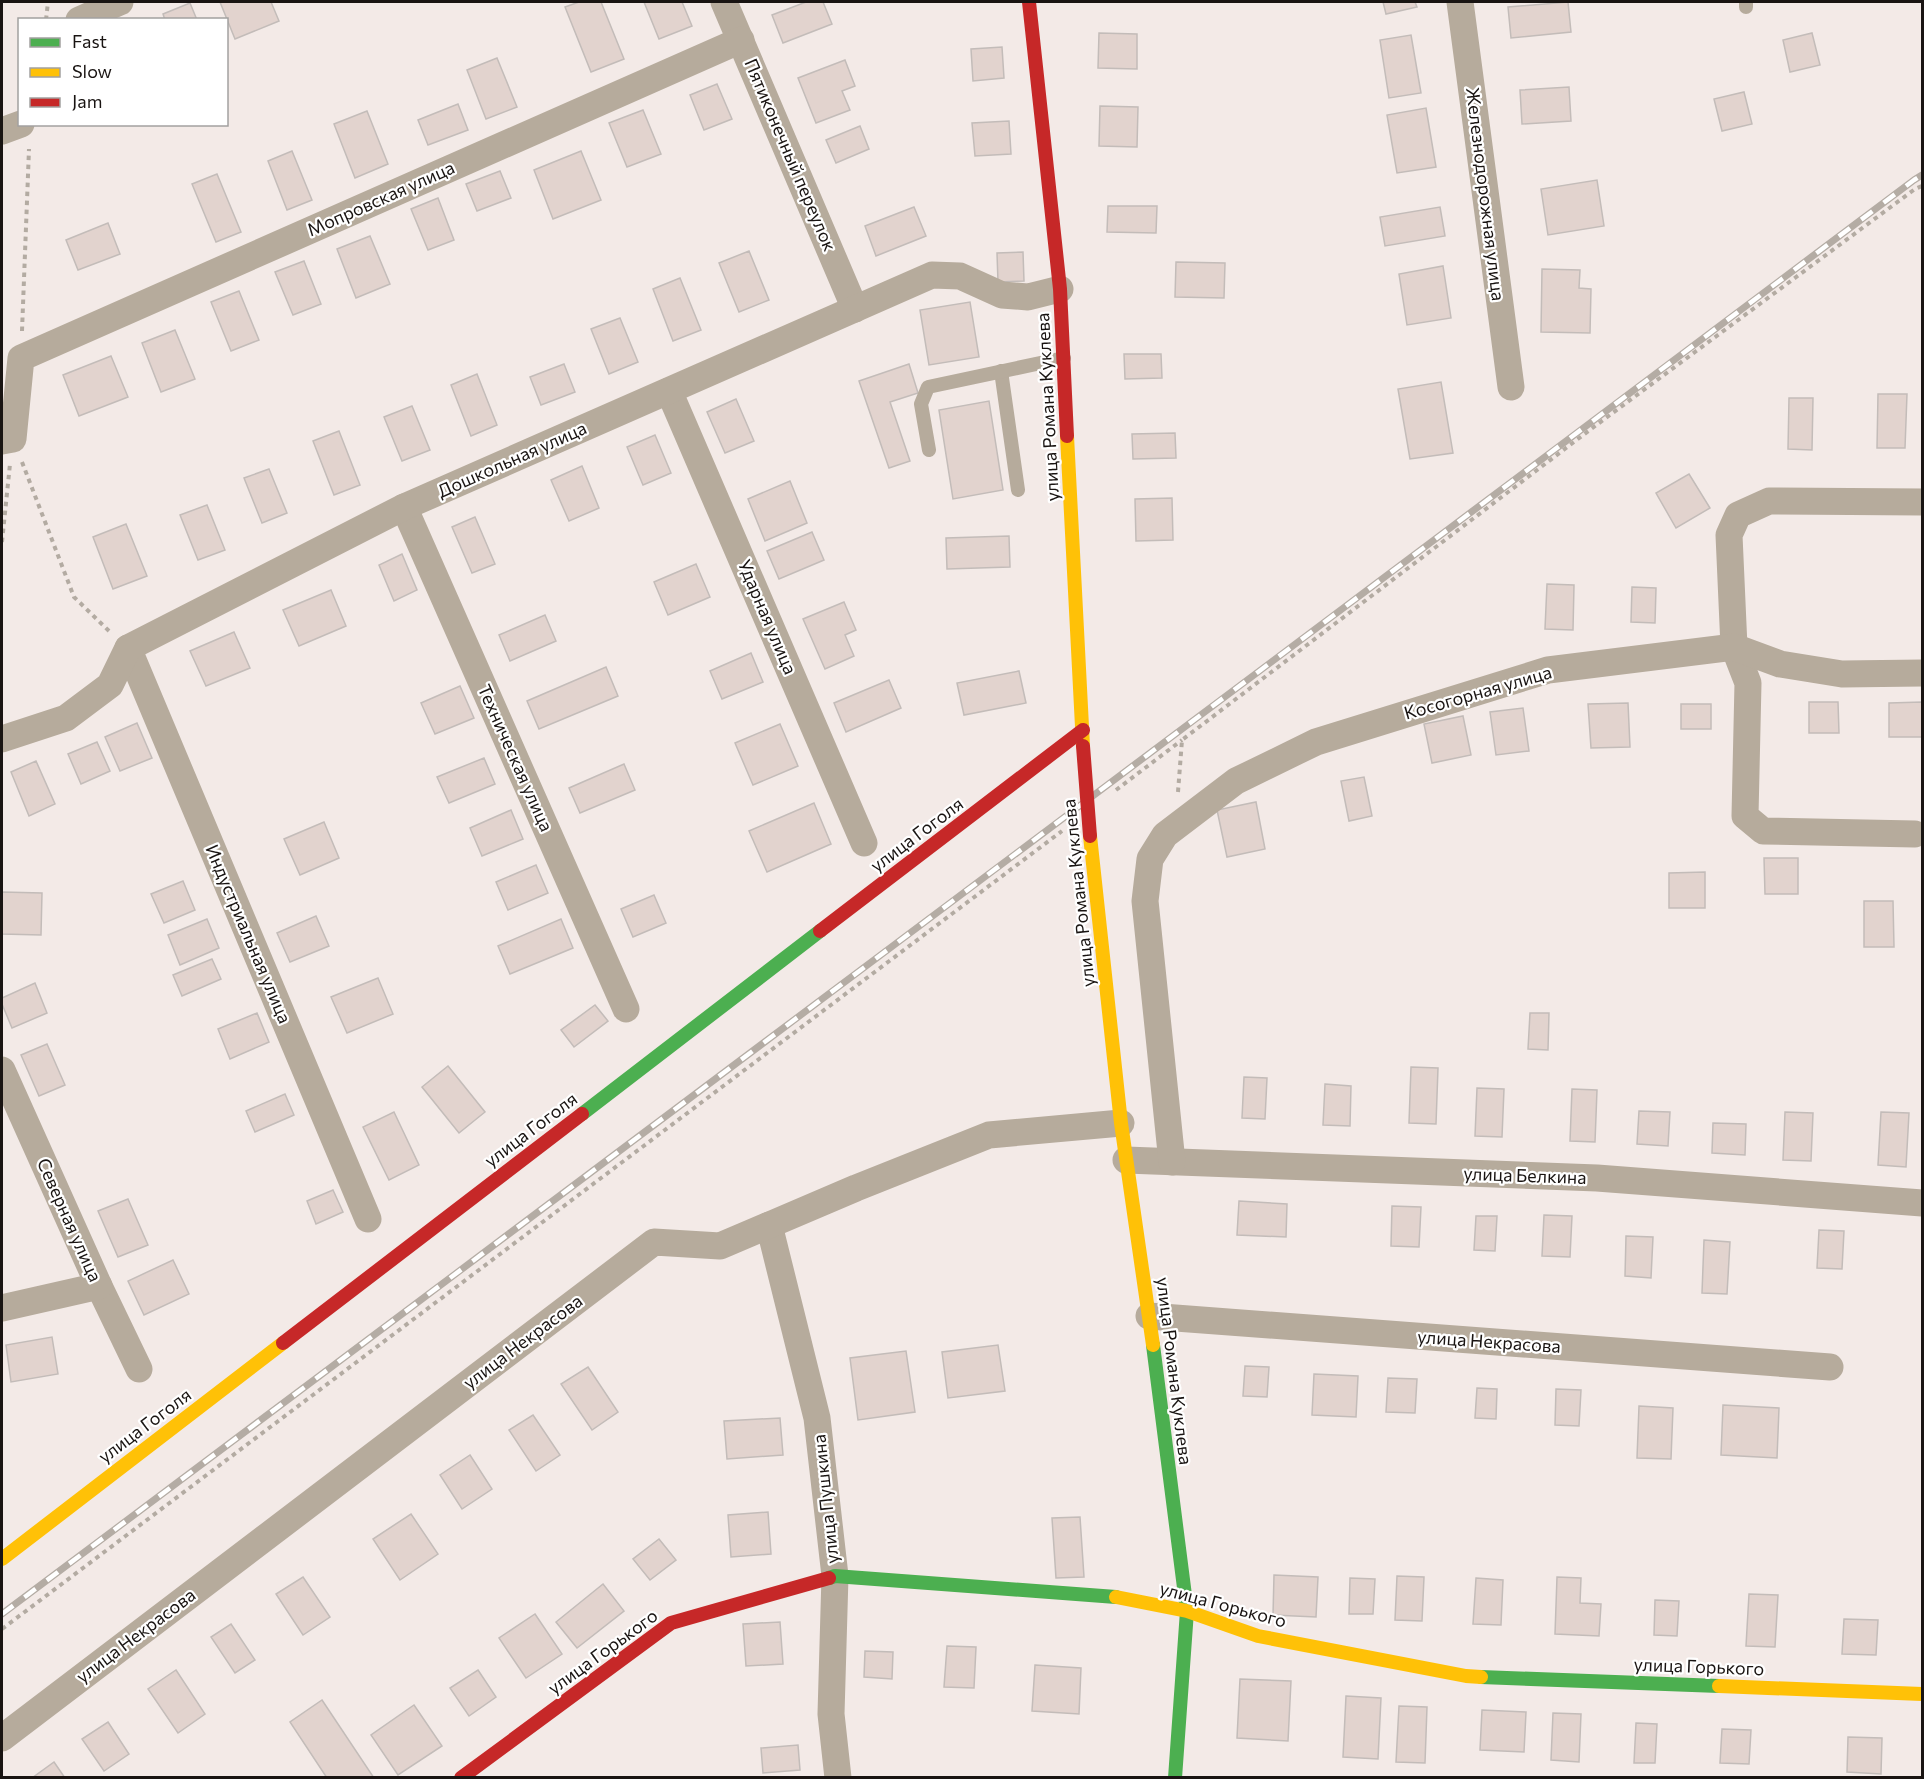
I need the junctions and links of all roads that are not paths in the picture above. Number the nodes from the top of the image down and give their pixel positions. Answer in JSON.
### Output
{"nodes":[{"id":1,"x":120,"y":2,"type":"edge"},
{"id":2,"x":724,"y":2,"type":"edge"},
{"id":3,"x":1029,"y":2,"type":"edge"},
{"id":4,"x":1460,"y":2,"type":"edge"},
{"id":5,"x":84,"y":18,"type":"edge"},
{"id":6,"x":741,"y":40,"type":"junction"},
{"id":7,"x":2,"y":130,"type":"edge"},
{"id":8,"x":25,"y":136,"type":"edge"},
{"id":9,"x":1060,"y":289,"type":"junction"},
{"id":10,"x":855,"y":309,"type":"junction"},
{"id":11,"x":1064,"y":358,"type":"junction"},
{"id":12,"x":1001,"y":371,"type":"junction"},
{"id":13,"x":1510,"y":387,"type":"dead end"},
{"id":14,"x":669,"y":391,"type":"junction"},
{"id":15,"x":7,"y":440,"type":"edge"},
{"id":16,"x":928,"y":450,"type":"dead end"},
{"id":17,"x":1018,"y":490,"type":"dead end"},
{"id":18,"x":1923,"y":502,"type":"edge"},
{"id":19,"x":404,"y":507,"type":"junction"},
{"id":20,"x":1734,"y":647,"type":"junction"},
{"id":21,"x":128,"y":648,"type":"junction"},
{"id":22,"x":1923,"y":673,"type":"edge"},
{"id":23,"x":1083,"y":730,"type":"junction"},
{"id":24,"x":2,"y":739,"type":"edge"},
{"id":25,"x":1915,"y":834,"type":"dead end"},
{"id":26,"x":864,"y":843,"type":"dead end"},
{"id":27,"x":626,"y":1009,"type":"dead end"},
{"id":28,"x":2,"y":1070,"type":"edge"},
{"id":29,"x":1121,"y":1123,"type":"junction"},
{"id":30,"x":1126,"y":1160,"type":"junction"},
{"id":31,"x":1172,"y":1162,"type":"junction"},
{"id":32,"x":1923,"y":1203,"type":"edge"},
{"id":33,"x":368,"y":1219,"type":"dead end"},
{"id":34,"x":769,"y":1225,"type":"junction"},
{"id":35,"x":99,"y":1286,"type":"junction"},
{"id":36,"x":2,"y":1308,"type":"edge"},
{"id":37,"x":1149,"y":1317,"type":"junction"},
{"id":38,"x":1830,"y":1367,"type":"dead end"},
{"id":39,"x":139,"y":1369,"type":"dead end"},
{"id":40,"x":2,"y":1559,"type":"edge"},
{"id":41,"x":835,"y":1576,"type":"junction"},
{"id":42,"x":1187,"y":1611,"type":"junction"},
{"id":43,"x":1923,"y":1694,"type":"edge"},
{"id":44,"x":2,"y":1738,"type":"edge"},
{"id":45,"x":461,"y":1778,"type":"edge"},
{"id":46,"x":838,"y":1778,"type":"edge"},
{"id":47,"x":1175,"y":1778,"type":"edge"}],
"edges":[{"from":1,"to":5,"type":"street"},
{"from":2,"to":6,"type":"street","name":"Пятиконечный переулок"},
{"from":3,"to":9,"type":"street","name":"улица Романа Куклева"},
{"from":4,"to":13,"type":"street","name":"Железнодорожная улица"},
{"from":6,"to":10,"type":"street","name":"Пятиконечный переулок"},
{"from":6,"to":15,"type":"street","name":"Мопровская улица"},
{"from":7,"to":8,"type":"street"},
{"from":9,"to":10,"type":"street","name":"Дошкольная улица"},
{"from":9,"to":11,"type":"street","name":"улица Романа Куклева"},
{"from":10,"to":14,"type":"street","name":"Дошкольная улица"},
{"from":11,"to":12,"type":"lane"},
{"from":11,"to":23,"type":"street","name":"улица Романа Куклева"},
{"from":12,"to":16,"type":"lane"},
{"from":12,"to":17,"type":"lane"},
{"from":14,"to":19,"type":"street","name":"Дошкольная улица"},
{"from":14,"to":26,"type":"street","name":"Ударная улица"},
{"from":18,"to":20,"type":"street"},
{"from":19,"to":21,"type":"street","name":"Дошкольная улица"},
{"from":19,"to":27,"type":"street","name":"Техническая улица"},
{"from":20,"to":22,"type":"street","name":"Косогорная улица"},
{"from":20,"to":25,"type":"street"},
{"from":20,"to":31,"type":"street","name":"Косогорная улица"},
{"from":21,"to":24,"type":"street"},
{"from":21,"to":33,"type":"street","name":"Индустриальная улица"},
{"from":23,"to":29,"type":"street","name":"улица Романа Куклева","bridge":true},
{"from":23,"to":40,"type":"street","name":"улица Гоголя"},
{"from":28,"to":35,"type":"street","name":"Северная улица"},
{"from":29,"to":30,"type":"street","name":"улица Романа Куклева"},
{"from":29,"to":34,"type":"street","name":"улица Некрасова"},
{"from":30,"to":31,"type":"street","name":"улица Белкина"},
{"from":30,"to":37,"type":"street","name":"улица Романа Куклева"},
{"from":31,"to":32,"type":"street","name":"улица Белкина"},
{"from":34,"to":41,"type":"street","name":"улица Пушкина"},
{"from":34,"to":44,"type":"street","name":"улица Некрасова"},
{"from":35,"to":36,"type":"street"},
{"from":35,"to":39,"type":"street","name":"Северная улица"},
{"from":37,"to":38,"type":"street","name":"улица Некрасова"},
{"from":37,"to":42,"type":"street","name":"улица Романа Куклева"},
{"from":41,"to":42,"type":"street","name":"улица Горького"},
{"from":41,"to":45,"type":"street","name":"улица Горького"},
{"from":41,"to":46,"type":"street","name":"улица Пушкина"},
{"from":42,"to":43,"type":"street","name":"улица Горького"},
{"from":42,"to":47,"type":"street","name":"улица Романа Куклева"}]}
